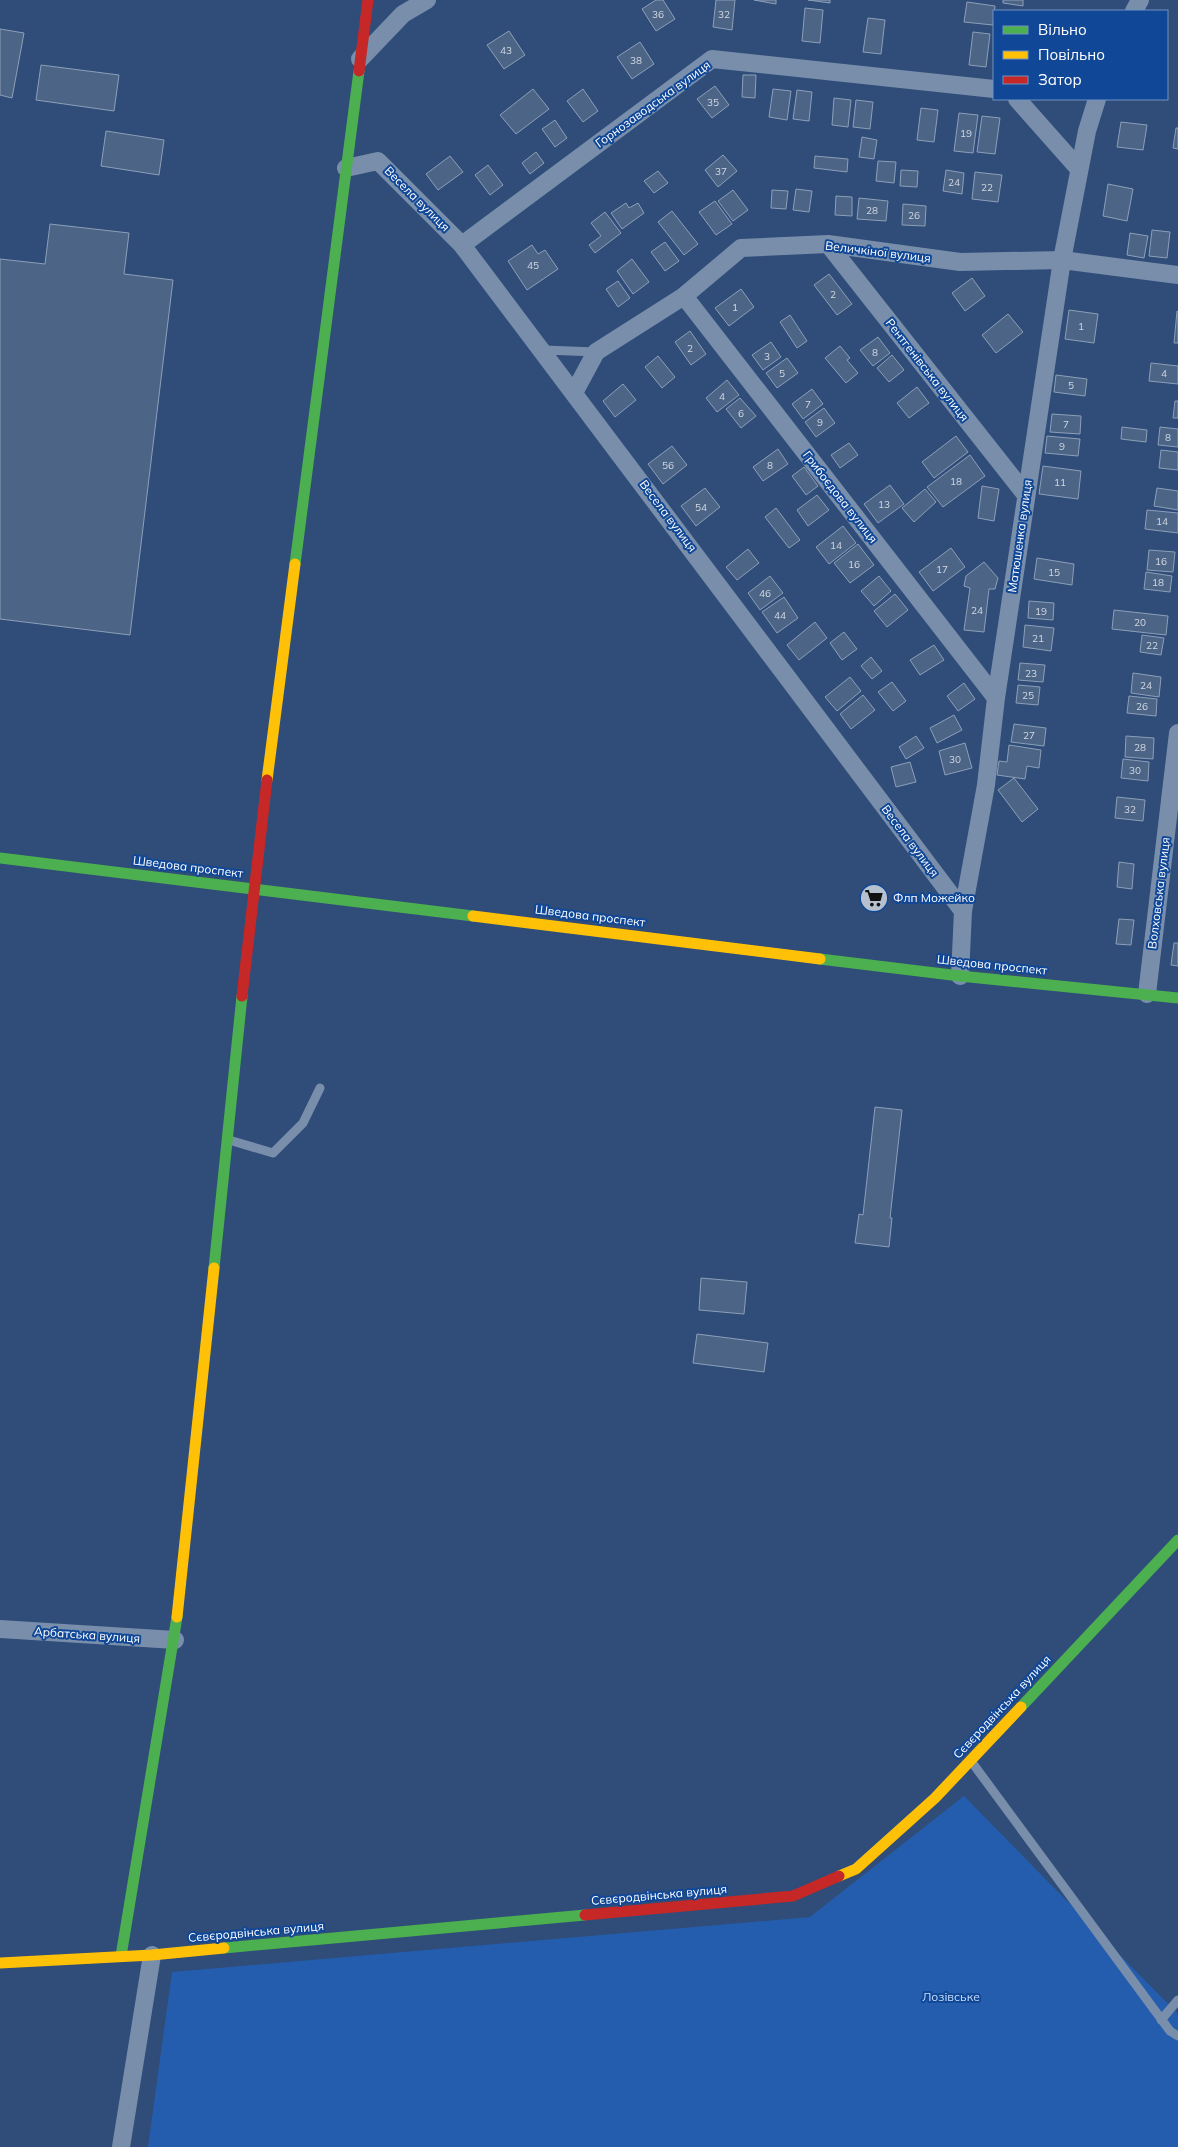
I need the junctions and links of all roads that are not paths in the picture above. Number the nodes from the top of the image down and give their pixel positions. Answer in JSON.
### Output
{"nodes":[{"id":1,"x":368,"y":0,"type":"edge"},
{"id":2,"x":427,"y":0,"type":"edge"},
{"id":3,"x":360,"y":59,"type":"junction"},
{"id":4,"x":993,"y":89,"type":"edge"},
{"id":5,"x":1018,"y":100,"type":"edge"},
{"id":6,"x":1097,"y":100,"type":"edge"},
{"id":7,"x":346,"y":168,"type":"junction"},
{"id":8,"x":1079,"y":169,"type":"junction"},
{"id":9,"x":828,"y":244,"type":"junction"},
{"id":10,"x":462,"y":245,"type":"junction"},
{"id":11,"x":1062,"y":260,"type":"junction"},
{"id":12,"x":1178,"y":275,"type":"edge"},
{"id":13,"x":684,"y":296,"type":"junction"},
{"id":14,"x":544,"y":350,"type":"junction"},
{"id":15,"x":596,"y":352,"type":"junction"},
{"id":16,"x":574,"y":392,"type":"junction"},
{"id":17,"x":1026,"y":495,"type":"junction"},
{"id":18,"x":996,"y":698,"type":"junction"},
{"id":19,"x":1178,"y":733,"type":"edge"},
{"id":20,"x":0,"y":858,"type":"edge"},
{"id":21,"x":254,"y":888,"type":"junction"},
{"id":22,"x":963,"y":911,"type":"junction"},
{"id":23,"x":960,"y":976,"type":"junction"},
{"id":24,"x":1147,"y":994,"type":"junction"},
{"id":25,"x":1178,"y":998,"type":"edge"},
{"id":26,"x":320,"y":1088,"type":"dead end"},
{"id":27,"x":226,"y":1139,"type":"junction"},
{"id":28,"x":1178,"y":1540,"type":"edge"},
{"id":29,"x":0,"y":1629,"type":"edge"},
{"id":30,"x":175,"y":1640,"type":"junction"},
{"id":31,"x":971,"y":1760,"type":"junction"},
{"id":32,"x":152,"y":1955,"type":"junction"},
{"id":33,"x":121,"y":1956,"type":"junction"},
{"id":34,"x":0,"y":1963,"type":"edge"},
{"id":35,"x":1178,"y":2000,"type":"edge"},
{"id":36,"x":1161,"y":2020,"type":"junction"},
{"id":37,"x":1178,"y":2036,"type":"edge"},
{"id":38,"x":120,"y":2147,"type":"edge"}],
"edges":[{"from":1,"to":3,"type":"street"},
{"from":2,"to":3,"type":"street"},
{"from":3,"to":7,"type":"street"},
{"from":4,"to":10,"type":"street","name":"Горнозаводська вулиця"},
{"from":5,"to":8,"type":"street"},
{"from":6,"to":8,"type":"street","name":"Матюшенка вулиця"},
{"from":7,"to":10,"type":"street","name":"Весела вулиця"},
{"from":7,"to":21,"type":"street"},
{"from":8,"to":11,"type":"street","name":"Матюшенка вулиця"},
{"from":9,"to":11,"type":"street","name":"Величкіної вулиця"},
{"from":9,"to":13,"type":"street","name":"Величкіної вулиця"},
{"from":9,"to":17,"type":"street","name":"Рентгенівська вулиця"},
{"from":10,"to":14,"type":"street","name":"Весела вулиця"},
{"from":11,"to":12,"type":"street","name":"Величкіної вулиця"},
{"from":11,"to":17,"type":"street","name":"Матюшенка вулиця"},
{"from":13,"to":15,"type":"street","name":"Величкіної вулиця"},
{"from":13,"to":18,"type":"street","name":"Грибоєдова вулиця"},
{"from":14,"to":15,"type":"lane"},
{"from":14,"to":16,"type":"street","name":"Весела вулиця"},
{"from":15,"to":16,"type":"street","name":"Величкіної вулиця"},
{"from":16,"to":22,"type":"street","name":"Весела вулиця"},
{"from":17,"to":18,"type":"street","name":"Матюшенка вулиця"},
{"from":18,"to":22,"type":"street","name":"Матюшенка вулиця"},
{"from":19,"to":24,"type":"street","name":"Волховська вулиця"},
{"from":20,"to":21,"type":"street","name":"Шведова проспект"},
{"from":21,"to":23,"type":"street","name":"Шведова проспект"},
{"from":21,"to":27,"type":"street"},
{"from":22,"to":23,"type":"street","name":"Матюшенка вулиця"},
{"from":23,"to":24,"type":"street","name":"Шведова проспект"},
{"from":24,"to":25,"type":"street","name":"Шведова проспект"},
{"from":26,"to":27,"type":"lane"},
{"from":27,"to":30,"type":"street"},
{"from":28,"to":31,"type":"street","name":"Сєвєродвінська вулиця"},
{"from":29,"to":30,"type":"street","name":"Арбатська вулиця"},
{"from":30,"to":33,"type":"street"},
{"from":31,"to":32,"type":"street","name":"Сєвєродвінська вулиця"},
{"from":31,"to":36,"type":"lane"},
{"from":32,"to":33,"type":"street","name":"Сєвєродвінська вулиця"},
{"from":32,"to":38,"type":"street"},
{"from":33,"to":34,"type":"street","name":"Сєвєродвінська вулиця"},
{"from":35,"to":36,"type":"lane"},
{"from":36,"to":37,"type":"lane"}]}
